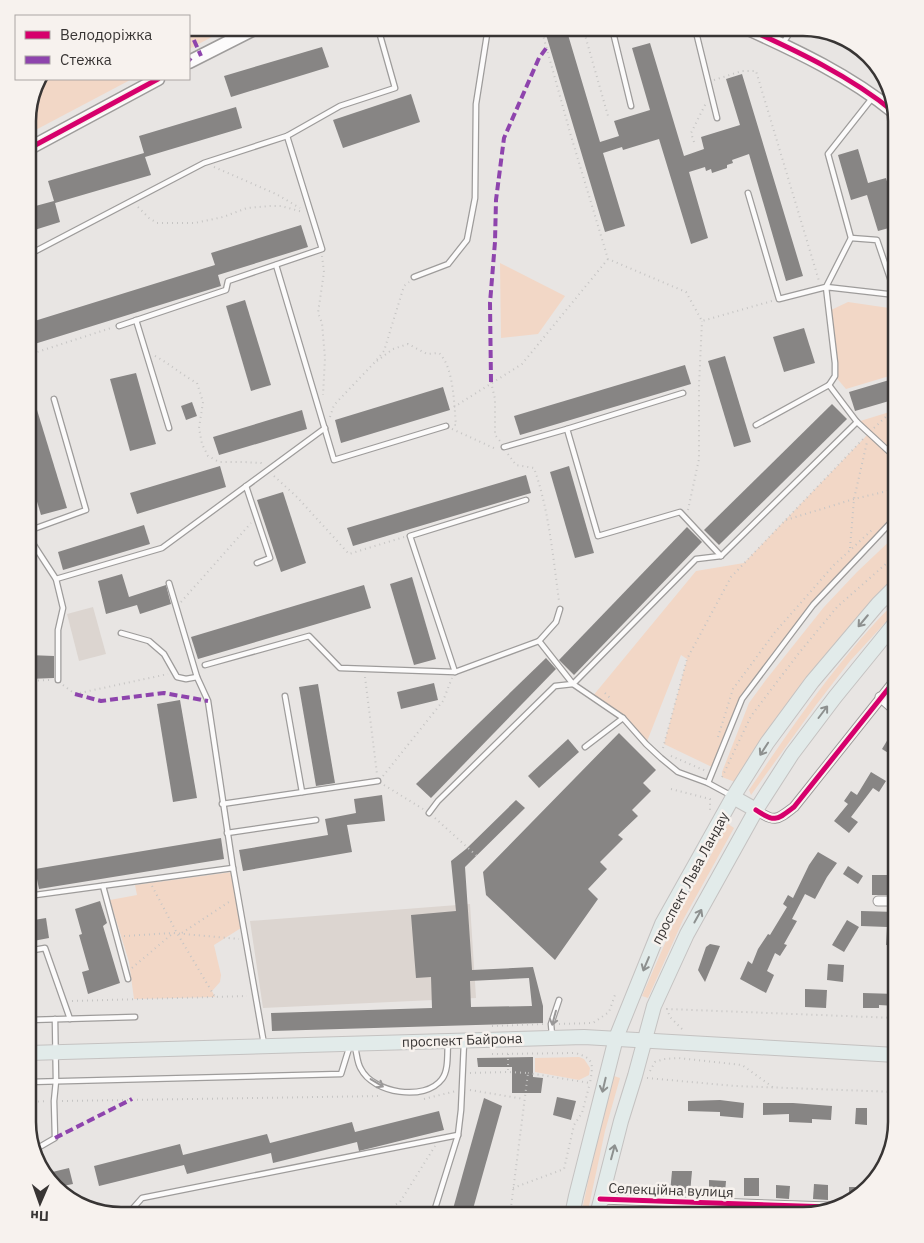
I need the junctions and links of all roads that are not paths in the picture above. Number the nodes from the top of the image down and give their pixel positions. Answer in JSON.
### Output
{"nodes":[{"id":1,"x":240,"y":36,"type":"edge"},
{"id":2,"x":380,"y":36,"type":"edge"},
{"id":3,"x":487,"y":36,"type":"edge"},
{"id":4,"x":614,"y":36,"type":"edge"},
{"id":5,"x":697,"y":36,"type":"edge"},
{"id":6,"x":764,"y":36,"type":"edge"},
{"id":7,"x":788,"y":36,"type":"edge"},
{"id":8,"x":782,"y":44,"type":"junction"},
{"id":9,"x":190,"y":61,"type":"edge"},
{"id":10,"x":156,"y":80,"type":"edge"},
{"id":11,"x":874,"y":96,"type":"junction"},
{"id":12,"x":631,"y":106,"type":"dead end"},
{"id":13,"x":886,"y":106,"type":"edge"},
{"id":14,"x":717,"y":118,"type":"dead end"},
{"id":15,"x":287,"y":136,"type":"junction"},
{"id":16,"x":36,"y":145,"type":"edge"},
{"id":17,"x":748,"y":193,"type":"dead end"},
{"id":18,"x":851,"y":238,"type":"junction"},
{"id":19,"x":36,"y":251,"type":"edge"},
{"id":20,"x":276,"y":265,"type":"junction"},
{"id":21,"x":888,"y":272,"type":"edge"},
{"id":22,"x":414,"y":278,"type":"road end"},
{"id":23,"x":823,"y":288,"type":"junction"},
{"id":24,"x":888,"y":294,"type":"edge"},
{"id":25,"x":136,"y":320,"type":"junction"},
{"id":26,"x":119,"y":326,"type":"road end"},
{"id":27,"x":829,"y":385,"type":"junction"},
{"id":28,"x":683,"y":393,"type":"dead end"},
{"id":29,"x":54,"y":399,"type":"dead end"},
{"id":30,"x":857,"y":422,"type":"junction"},
{"id":31,"x":756,"y":425,"type":"dead end"},
{"id":32,"x":446,"y":426,"type":"road end"},
{"id":33,"x":169,"y":428,"type":"dead end"},
{"id":34,"x":325,"y":428,"type":"junction"},
{"id":35,"x":567,"y":429,"type":"junction"},
{"id":36,"x":504,"y":447,"type":"road end"},
{"id":37,"x":888,"y":451,"type":"edge"},
{"id":38,"x":246,"y":486,"type":"junction"},
{"id":39,"x":526,"y":500,"type":"dead end"},
{"id":40,"x":888,"y":525,"type":"edge"},
{"id":41,"x":36,"y":528,"type":"edge"},
{"id":42,"x":36,"y":548,"type":"edge"},
{"id":43,"x":721,"y":556,"type":"junction"},
{"id":44,"x":257,"y":562,"type":"dead end"},
{"id":45,"x":56,"y":579,"type":"junction"},
{"id":46,"x":169,"y":583,"type":"dead end"},
{"id":47,"x":888,"y":594,"type":"edge"},
{"id":48,"x":560,"y":609,"type":"road end"},
{"id":49,"x":888,"y":632,"type":"edge"},
{"id":50,"x":121,"y":633,"type":"dead end"},
{"id":51,"x":539,"y":640,"type":"junction"},
{"id":52,"x":205,"y":665,"type":"dead end"},
{"id":53,"x":455,"y":672,"type":"junction"},
{"id":54,"x":197,"y":677,"type":"junction"},
{"id":55,"x":58,"y":680,"type":"road end"},
{"id":56,"x":573,"y":684,"type":"junction"},
{"id":57,"x":888,"y":688,"type":"edge"},
{"id":58,"x":286,"y":696,"type":"dead end"},
{"id":59,"x":880,"y":697,"type":"junction"},
{"id":60,"x":888,"y":704,"type":"edge"},
{"id":61,"x":623,"y":718,"type":"junction"},
{"id":62,"x":585,"y":747,"type":"dead end"},
{"id":63,"x":378,"y":781,"type":"road end"},
{"id":64,"x":708,"y":783,"type":"junction"},
{"id":65,"x":302,"y":792,"type":"junction"},
{"id":66,"x":733,"y":797,"type":"junction"},
{"id":67,"x":222,"y":804,"type":"junction"},
{"id":68,"x":756,"y":810,"type":"junction"},
{"id":69,"x":429,"y":813,"type":"dead end"},
{"id":70,"x":316,"y":820,"type":"dead end"},
{"id":71,"x":226,"y":833,"type":"junction"},
{"id":72,"x":233,"y":868,"type":"junction"},
{"id":73,"x":103,"y":886,"type":"junction"},
{"id":74,"x":36,"y":895,"type":"edge"},
{"id":75,"x":878,"y":901,"type":"dead end"},
{"id":76,"x":888,"y":901,"type":"edge"},
{"id":77,"x":36,"y":950,"type":"edge"},
{"id":78,"x":128,"y":979,"type":"dead end"},
{"id":79,"x":559,"y":1000,"type":"dead end"},
{"id":80,"x":135,"y":1017,"type":"dead end"},
{"id":81,"x":70,"y":1018,"type":"junction"},
{"id":82,"x":55,"y":1019,"type":"junction"},
{"id":83,"x":36,"y":1020,"type":"edge"},
{"id":84,"x":552,"y":1037,"type":"junction"},
{"id":85,"x":616,"y":1038,"type":"junction"},
{"id":86,"x":464,"y":1040,"type":"junction"},
{"id":87,"x":448,"y":1041,"type":"junction"},
{"id":88,"x":645,"y":1041,"type":"junction"},
{"id":89,"x":352,"y":1043,"type":"junction"},
{"id":90,"x":264,"y":1046,"type":"junction"},
{"id":91,"x":55,"y":1052,"type":"junction"},
{"id":92,"x":36,"y":1053,"type":"edge"},
{"id":93,"x":888,"y":1055,"type":"edge"},
{"id":94,"x":56,"y":1081,"type":"junction"},
{"id":95,"x":36,"y":1082,"type":"edge"},
{"id":96,"x":458,"y":1135,"type":"junction"},
{"id":97,"x":40,"y":1147,"type":"edge"},
{"id":98,"x":600,"y":1199,"type":"junction"},
{"id":99,"x":810,"y":1206,"type":"edge"},
{"id":100,"x":134,"y":1207,"type":"edge"},
{"id":101,"x":435,"y":1207,"type":"edge"},
{"id":102,"x":574,"y":1207,"type":"edge"},
{"id":103,"x":599,"y":1207,"type":"edge"}],
"edges":[{"from":1,"to":9,"type":"street"},
{"from":2,"to":15,"type":"lane"},
{"from":3,"to":22,"type":"lane"},
{"from":4,"to":12,"type":"lane"},
{"from":5,"to":14,"type":"lane"},
{"from":6,"to":8,"type":"street"},
{"from":7,"to":8,"type":"lane"},
{"from":8,"to":11,"type":"street"},
{"from":10,"to":16,"type":"street"},
{"from":11,"to":13,"type":"street"},
{"from":11,"to":18,"type":"lane"},
{"from":15,"to":19,"type":"lane"},
{"from":15,"to":20,"type":"lane"},
{"from":17,"to":23,"type":"lane"},
{"from":18,"to":21,"type":"lane"},
{"from":18,"to":23,"type":"lane"},
{"from":20,"to":25,"type":"lane"},
{"from":20,"to":34,"type":"lane"},
{"from":23,"to":24,"type":"lane"},
{"from":23,"to":27,"type":"lane"},
{"from":25,"to":26,"type":"lane"},
{"from":25,"to":33,"type":"lane"},
{"from":27,"to":30,"type":"lane"},
{"from":27,"to":31,"type":"lane"},
{"from":28,"to":35,"type":"lane"},
{"from":29,"to":41,"type":"lane"},
{"from":30,"to":37,"type":"lane"},
{"from":30,"to":43,"type":"lane"},
{"from":32,"to":34,"type":"lane"},
{"from":34,"to":38,"type":"lane"},
{"from":35,"to":36,"type":"lane"},
{"from":35,"to":43,"type":"lane"},
{"from":38,"to":44,"type":"lane"},
{"from":38,"to":45,"type":"lane"},
{"from":39,"to":53,"type":"lane"},
{"from":40,"to":64,"type":"lane"},
{"from":42,"to":45,"type":"lane"},
{"from":43,"to":56,"type":"lane"},
{"from":45,"to":55,"type":"lane"},
{"from":46,"to":54,"type":"lane"},
{"from":47,"to":66,"type":"main road","name":"проспект Льва Ландау","one_way":true},
{"from":48,"to":51,"type":"lane"},
{"from":68,"to":49,"type":"main road","name":"проспект Льва Ландау","one_way":true},
{"from":50,"to":54,"type":"lane"},
{"from":51,"to":53,"type":"lane"},
{"from":51,"to":56,"type":"lane"},
{"from":52,"to":53,"type":"lane"},
{"from":54,"to":67,"type":"lane"},
{"from":56,"to":61,"type":"lane"},
{"from":56,"to":69,"type":"lane"},
{"from":57,"to":59,"type":"street"},
{"from":58,"to":65,"type":"lane"},
{"from":59,"to":60,"type":"street"},
{"from":59,"to":68,"type":"street"},
{"from":61,"to":62,"type":"lane"},
{"from":61,"to":64,"type":"lane"},
{"from":63,"to":65,"type":"lane"},
{"from":64,"to":66,"type":"lane"},
{"from":65,"to":67,"type":"lane"},
{"from":66,"to":68,"type":"main road"},
{"from":66,"to":85,"type":"main road","name":"проспект Льва Ландау","one_way":true},
{"from":67,"to":71,"type":"lane"},
{"from":88,"to":68,"type":"main road","name":"проспект Льва Ландау","one_way":true},
{"from":70,"to":71,"type":"lane"},
{"from":71,"to":72,"type":"lane"},
{"from":72,"to":73,"type":"lane"},
{"from":72,"to":90,"type":"lane"},
{"from":73,"to":74,"type":"lane"},
{"from":73,"to":78,"type":"lane"},
{"from":75,"to":76,"type":"street"},
{"from":77,"to":81,"type":"lane"},
{"from":79,"to":84,"type":"lane","one_way":true},
{"from":80,"to":81,"type":"lane"},
{"from":81,"to":82,"type":"lane"},
{"from":82,"to":83,"type":"lane"},
{"from":82,"to":91,"type":"lane"},
{"from":84,"to":85,"type":"main road","name":"проспект Байрона"},
{"from":84,"to":86,"type":"main road","name":"проспект Байрона"},
{"from":85,"to":88,"type":"main road","name":"проспект Байрона"},
{"from":85,"to":102,"type":"main road","name":"проспект Льва Ландау","one_way":true},
{"from":86,"to":87,"type":"main road","name":"проспект Байрона"},
{"from":86,"to":96,"type":"lane"},
{"from":87,"to":89,"type":"main road","name":"проспект Байрона"},
{"from":89,"to":87,"type":"lane","one_way":true},
{"from":88,"to":93,"type":"main road","name":"проспект Байрона"},
{"from":98,"to":88,"type":"main road","name":"проспект Льва Ландау","one_way":true},
{"from":89,"to":90,"type":"main road","name":"проспект Байрона"},
{"from":89,"to":94,"type":"lane"},
{"from":90,"to":91,"type":"main road","name":"проспект Байрона"},
{"from":91,"to":92,"type":"main road","name":"проспект Байрона"},
{"from":91,"to":94,"type":"lane"},
{"from":94,"to":95,"type":"lane"},
{"from":94,"to":97,"type":"lane"},
{"from":96,"to":100,"type":"lane"},
{"from":96,"to":101,"type":"lane"},
{"from":98,"to":99,"type":"street","name":"Селекційна вулиця"},
{"from":98,"to":103,"type":"main road","name":"проспект Льва Ландау"}]}
